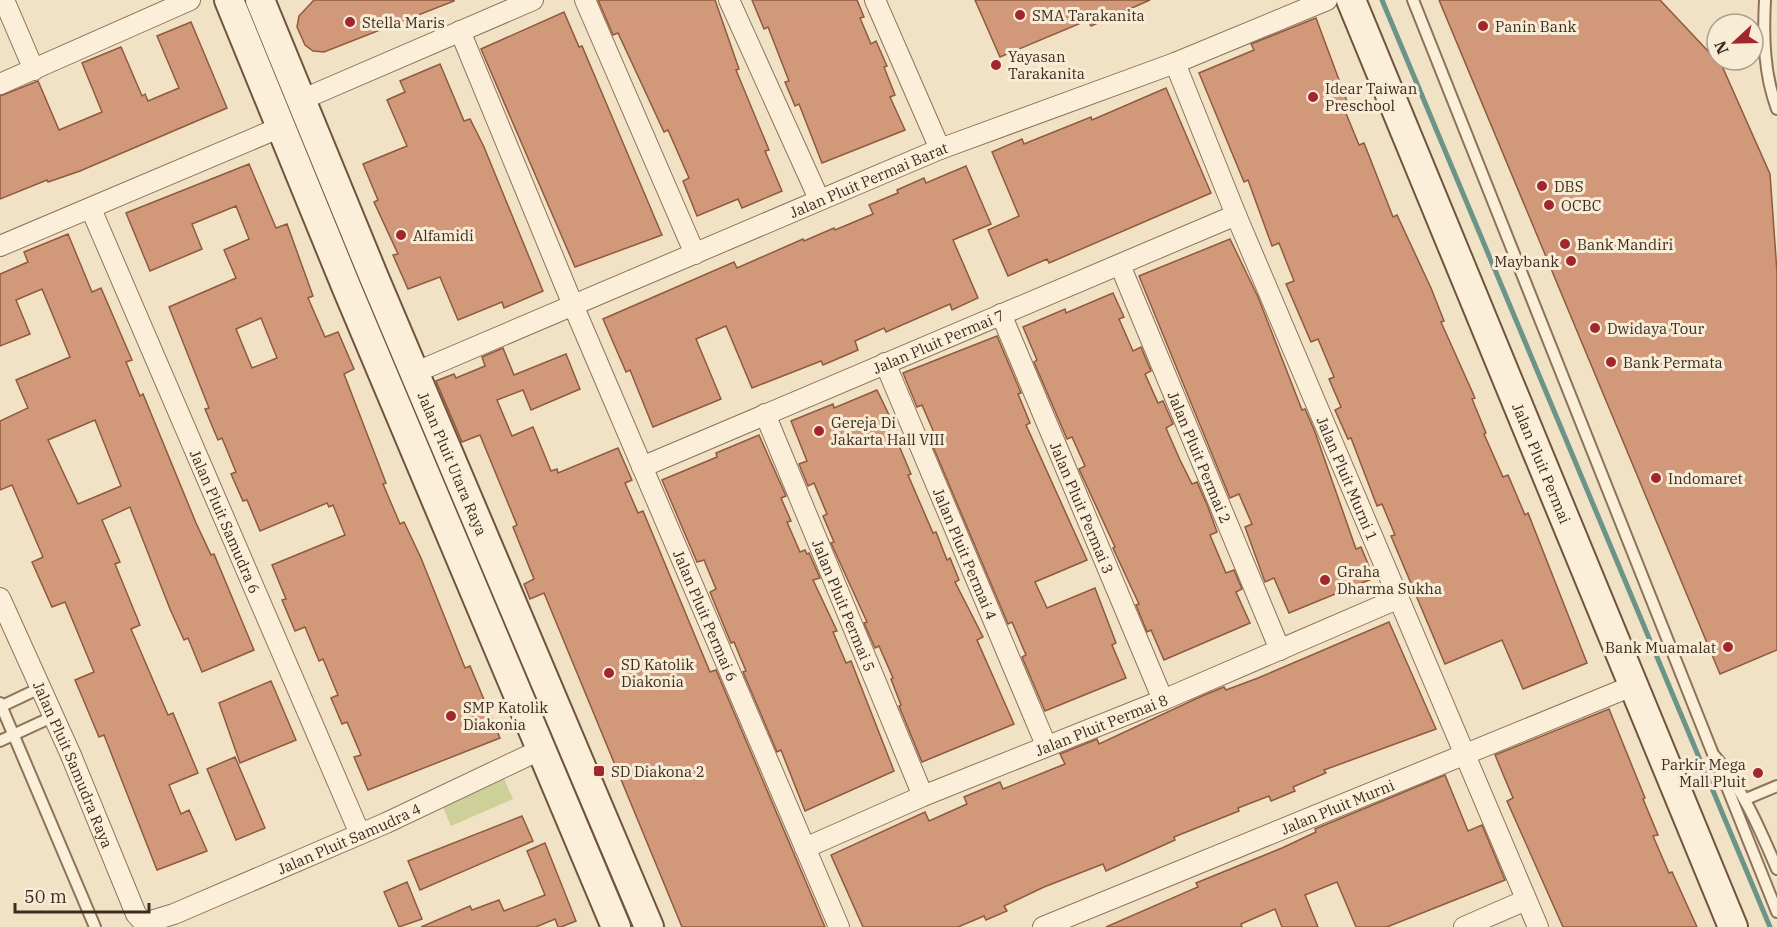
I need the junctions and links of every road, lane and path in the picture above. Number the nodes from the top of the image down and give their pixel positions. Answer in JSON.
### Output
{"nodes":[{"id":1,"x":4,"y":0,"type":"edge"},
{"id":2,"x":190,"y":0,"type":"edge"},
{"id":3,"x":229,"y":0,"type":"edge"},
{"id":4,"x":260,"y":0,"type":"edge"},
{"id":5,"x":533,"y":0,"type":"edge"},
{"id":6,"x":585,"y":0,"type":"edge"},
{"id":7,"x":729,"y":0,"type":"edge"},
{"id":8,"x":875,"y":0,"type":"edge"},
{"id":9,"x":1327,"y":0,"type":"edge"},
{"id":10,"x":1351,"y":0,"type":"edge"},
{"id":11,"x":1361,"y":0,"type":"edge"},
{"id":12,"x":1413,"y":0,"type":"edge"},
{"id":13,"x":1765,"y":0,"type":"edge"},
{"id":14,"x":459,"y":31,"type":"junction"},
{"id":15,"x":1175,"y":63,"type":"junction"},
{"id":16,"x":34,"y":70,"type":"junction"},
{"id":17,"x":0,"y":84,"type":"edge"},
{"id":18,"x":301,"y":100,"type":"junction"},
{"id":19,"x":1777,"y":109,"type":"edge"},
{"id":20,"x":281,"y":127,"type":"junction"},
{"id":21,"x":940,"y":150,"type":"junction"},
{"id":22,"x":819,"y":199,"type":"junction"},
{"id":23,"x":91,"y":209,"type":"junction"},
{"id":24,"x":1236,"y":215,"type":"junction"},
{"id":25,"x":0,"y":246,"type":"edge"},
{"id":26,"x":695,"y":254,"type":"junction"},
{"id":27,"x":1120,"y":265,"type":"junction"},
{"id":28,"x":373,"y":275,"type":"junction"},
{"id":29,"x":346,"y":286,"type":"junction"},
{"id":30,"x":573,"y":306,"type":"junction"},
{"id":31,"x":1001,"y":314,"type":"junction"},
{"id":32,"x":885,"y":363,"type":"junction"},
{"id":33,"x":414,"y":373,"type":"junction"},
{"id":34,"x":765,"y":414,"type":"junction"},
{"id":35,"x":642,"y":467,"type":"junction"},
{"id":36,"x":0,"y":598,"type":"edge"},
{"id":37,"x":1397,"y":599,"type":"junction"},
{"id":38,"x":1280,"y":650,"type":"junction"},
{"id":39,"x":1632,"y":686,"type":"junction"},
{"id":40,"x":40,"y":688,"type":"junction"},
{"id":41,"x":1163,"y":700,"type":"junction"},
{"id":42,"x":1,"y":705,"type":"edge"},
{"id":43,"x":52,"y":717,"type":"junction"},
{"id":44,"x":14,"y":735,"type":"junction"},
{"id":45,"x":0,"y":741,"type":"edge"},
{"id":46,"x":1046,"y":745,"type":"junction"},
{"id":47,"x":542,"y":749,"type":"junction"},
{"id":48,"x":1466,"y":754,"type":"junction"},
{"id":49,"x":1713,"y":754,"type":"junction"},
{"id":50,"x":1777,"y":786,"type":"edge"},
{"id":51,"x":923,"y":796,"type":"junction"},
{"id":52,"x":1746,"y":799,"type":"junction"},
{"id":53,"x":360,"y":834,"type":"junction"},
{"id":54,"x":805,"y":848,"type":"junction"},
{"id":55,"x":1720,"y":864,"type":"dead end"},
{"id":56,"x":1777,"y":869,"type":"edge"},
{"id":57,"x":1526,"y":900,"type":"junction"},
{"id":58,"x":1777,"y":912,"type":"edge"},
{"id":59,"x":152,"y":922,"type":"joint"},
{"id":60,"x":95,"y":927,"type":"edge"},
{"id":61,"x":616,"y":927,"type":"edge"},
{"id":62,"x":649,"y":927,"type":"edge"},
{"id":63,"x":839,"y":927,"type":"edge"},
{"id":64,"x":1043,"y":927,"type":"edge"},
{"id":65,"x":1464,"y":927,"type":"edge"},
{"id":66,"x":1538,"y":927,"type":"edge"},
{"id":67,"x":1733,"y":927,"type":"edge"}],
"edges":[{"from":1,"to":16,"type":"street"},
{"from":2,"to":16,"type":"street"},
{"from":3,"to":20,"type":"street","name":"Jalan Pluit Utara Raya"},
{"from":4,"to":18,"type":"street","name":"Jalan Pluit Utara Raya"},
{"from":5,"to":14,"type":"street"},
{"from":6,"to":26,"type":"street"},
{"from":7,"to":22,"type":"street"},
{"from":8,"to":21,"type":"street"},
{"from":9,"to":15,"type":"street","name":"Jalan Pluit Permai Barat"},
{"from":10,"to":39,"type":"street","name":"Jalan Pluit Permai"},
{"from":11,"to":55,"type":"lane"},
{"from":12,"to":49,"type":"lane"},
{"from":13,"to":19,"type":"lane"},
{"from":14,"to":18,"type":"street"},
{"from":14,"to":30,"type":"street","name":"Jalan Pluit Permai 6"},
{"from":15,"to":21,"type":"street","name":"Jalan Pluit Permai Barat"},
{"from":15,"to":24,"type":"street","name":"Jalan Pluit Murni 1"},
{"from":16,"to":17,"type":"street"},
{"from":18,"to":28,"type":"street","name":"Jalan Pluit Utara Raya"},
{"from":20,"to":23,"type":"street"},
{"from":20,"to":29,"type":"street","name":"Jalan Pluit Utara Raya"},
{"from":21,"to":22,"type":"street","name":"Jalan Pluit Permai Barat"},
{"from":22,"to":26,"type":"street","name":"Jalan Pluit Permai Barat"},
{"from":23,"to":25,"type":"street"},
{"from":23,"to":53,"type":"street","name":"Jalan Pluit Samudra 6"},
{"from":24,"to":27,"type":"street","name":"Jalan Pluit Permai 7"},
{"from":24,"to":37,"type":"street","name":"Jalan Pluit Murni 1"},
{"from":26,"to":30,"type":"street","name":"Jalan Pluit Permai Barat"},
{"from":27,"to":31,"type":"street","name":"Jalan Pluit Permai 7"},
{"from":27,"to":38,"type":"street","name":"Jalan Pluit Permai 2"},
{"from":28,"to":29,"type":"street"},
{"from":28,"to":33,"type":"street","name":"Jalan Pluit Utara Raya"},
{"from":29,"to":47,"type":"street","name":"Jalan Pluit Utara Raya"},
{"from":30,"to":33,"type":"street","name":"Jalan Pluit Permai Barat"},
{"from":30,"to":35,"type":"street","name":"Jalan Pluit Permai 6"},
{"from":31,"to":32,"type":"street","name":"Jalan Pluit Permai 7"},
{"from":31,"to":41,"type":"street","name":"Jalan Pluit Permai 3"},
{"from":32,"to":34,"type":"street","name":"Jalan Pluit Permai 7"},
{"from":32,"to":46,"type":"street","name":"Jalan Pluit Permai 4"},
{"from":33,"to":62,"type":"street","name":"Jalan Pluit Utara Raya"},
{"from":34,"to":35,"type":"street","name":"Jalan Pluit Permai 7"},
{"from":34,"to":51,"type":"street","name":"Jalan Pluit Permai 5"},
{"from":35,"to":54,"type":"street","name":"Jalan Pluit Permai 6"},
{"from":36,"to":40,"type":"street","name":"Jalan Pluit Samudra Raya"},
{"from":37,"to":38,"type":"street","name":"Jalan Pluit Permai 8"},
{"from":37,"to":48,"type":"street","name":"Jalan Pluit Murni 1"},
{"from":38,"to":41,"type":"street","name":"Jalan Pluit Permai 8"},
{"from":39,"to":48,"type":"street","name":"Jalan Pluit Murni"},
{"from":39,"to":67,"type":"street","name":"Jalan Pluit Permai"},
{"from":40,"to":42,"type":"lane"},
{"from":40,"to":43,"type":"street","name":"Jalan Pluit Samudra Raya"},
{"from":41,"to":46,"type":"street","name":"Jalan Pluit Permai 8"},
{"from":42,"to":44,"type":"lane"},
{"from":43,"to":44,"type":"lane"},
{"from":43,"to":59,"type":"street","name":"Jalan Pluit Samudra Raya"},
{"from":44,"to":45,"type":"lane"},
{"from":44,"to":60,"type":"lane"},
{"from":46,"to":51,"type":"street","name":"Jalan Pluit Permai 8"},
{"from":47,"to":53,"type":"street","name":"Jalan Pluit Samudra 4"},
{"from":47,"to":61,"type":"street","name":"Jalan Pluit Utara Raya"},
{"from":48,"to":57,"type":"street","name":"Jalan Pluit Murni 1"},
{"from":48,"to":64,"type":"street","name":"Jalan Pluit Murni"},
{"from":49,"to":52,"type":"lane"},
{"from":49,"to":58,"type":"lane"},
{"from":50,"to":52,"type":"lane"},
{"from":51,"to":54,"type":"street","name":"Jalan Pluit Permai 8"},
{"from":52,"to":56,"type":"lane"},
{"from":53,"to":59,"type":"street","name":"Jalan Pluit Samudra 4"},
{"from":54,"to":63,"type":"street","name":"Jalan Pluit Permai 6"},
{"from":57,"to":65,"type":"street"},
{"from":57,"to":66,"type":"street","name":"Jalan Pluit Murni 1"}]}
